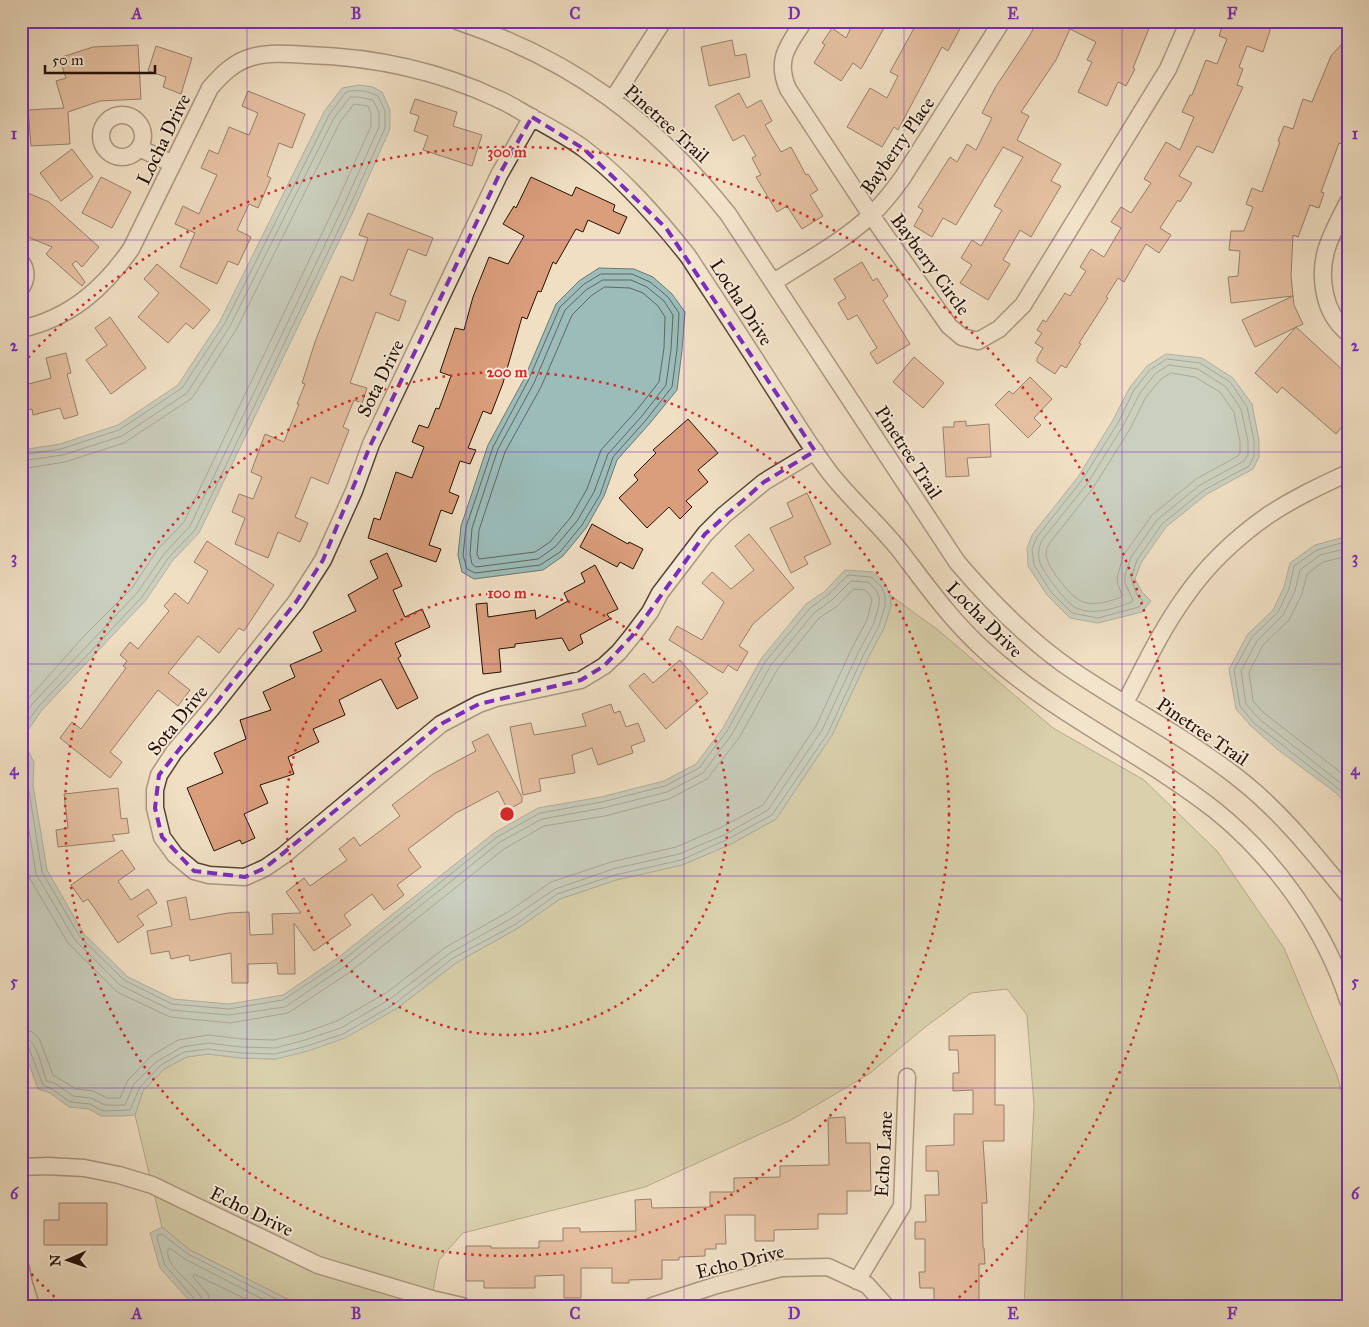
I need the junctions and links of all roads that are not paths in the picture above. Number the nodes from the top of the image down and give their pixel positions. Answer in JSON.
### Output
{"nodes":[{"id":1,"x":457,"y":21,"type":"edge"},
{"id":2,"x":663,"y":21,"type":"edge"},
{"id":3,"x":804,"y":21,"type":"edge"},
{"id":4,"x":1002,"y":21,"type":"edge"},
{"id":5,"x":1189,"y":21,"type":"edge"},
{"id":6,"x":613,"y":99,"type":"junction"},
{"id":7,"x":532,"y":117,"type":"junction"},
{"id":8,"x":139,"y":148,"type":"dead end"},
{"id":9,"x":173,"y":164,"type":"junction"},
{"id":10,"x":1348,"y":202,"type":"edge"},
{"id":11,"x":871,"y":215,"type":"junction"},
{"id":12,"x":21,"y":262,"type":"edge"},
{"id":13,"x":774,"y":282,"type":"junction"},
{"id":14,"x":21,"y":288,"type":"edge"},
{"id":15,"x":21,"y":329,"type":"edge"},
{"id":16,"x":1348,"y":333,"type":"edge"},
{"id":17,"x":815,"y":451,"type":"junction"},
{"id":18,"x":1348,"y":473,"type":"edge"},
{"id":19,"x":1125,"y":703,"type":"junction"},
{"id":20,"x":1348,"y":895,"type":"edge"},
{"id":21,"x":1348,"y":1000,"type":"edge"},
{"id":22,"x":906,"y":1077,"type":"dead end"},
{"id":23,"x":21,"y":1167,"type":"edge"},
{"id":24,"x":21,"y":1269,"type":"edge"},
{"id":25,"x":857,"y":1281,"type":"junction"},
{"id":26,"x":31,"y":1306,"type":"edge"},
{"id":27,"x":462,"y":1306,"type":"edge"},
{"id":28,"x":652,"y":1306,"type":"edge"},
{"id":29,"x":886,"y":1306,"type":"edge"}],
"edges":[{"from":1,"to":6,"type":"street","name":"Pinetree Trail"},
{"from":2,"to":6,"type":"street"},
{"from":3,"to":11,"type":"street","name":"Bayberry Circle"},
{"from":4,"to":11,"type":"street","name":"Bayberry Place"},
{"from":5,"to":11,"type":"street","name":"Bayberry Circle"},
{"from":6,"to":13,"type":"street","name":"Pinetree Trail"},
{"from":7,"to":9,"type":"street","name":"Locha Drive"},
{"from":7,"to":17,"type":"street","name":"Locha Drive"},
{"from":7,"to":17,"type":"street","name":"Sota Drive"},
{"from":8,"to":9,"type":"street"},
{"from":9,"to":15,"type":"street","name":"Locha Drive"},
{"from":10,"to":16,"type":"street"},
{"from":11,"to":13,"type":"street","name":"Bayberry Place"},
{"from":12,"to":14,"type":"street"},
{"from":13,"to":19,"type":"street","name":"Pinetree Trail"},
{"from":17,"to":21,"type":"street","name":"Locha Drive"},
{"from":18,"to":19,"type":"street"},
{"from":19,"to":20,"type":"street","name":"Pinetree Trail"},
{"from":22,"to":25,"type":"street","name":"Echo Lane"},
{"from":23,"to":27,"type":"street","name":"Echo Drive"},
{"from":24,"to":26,"type":"street"},
{"from":25,"to":28,"type":"street","name":"Echo Drive"},
{"from":25,"to":29,"type":"street","name":"Echo Drive"}]}
